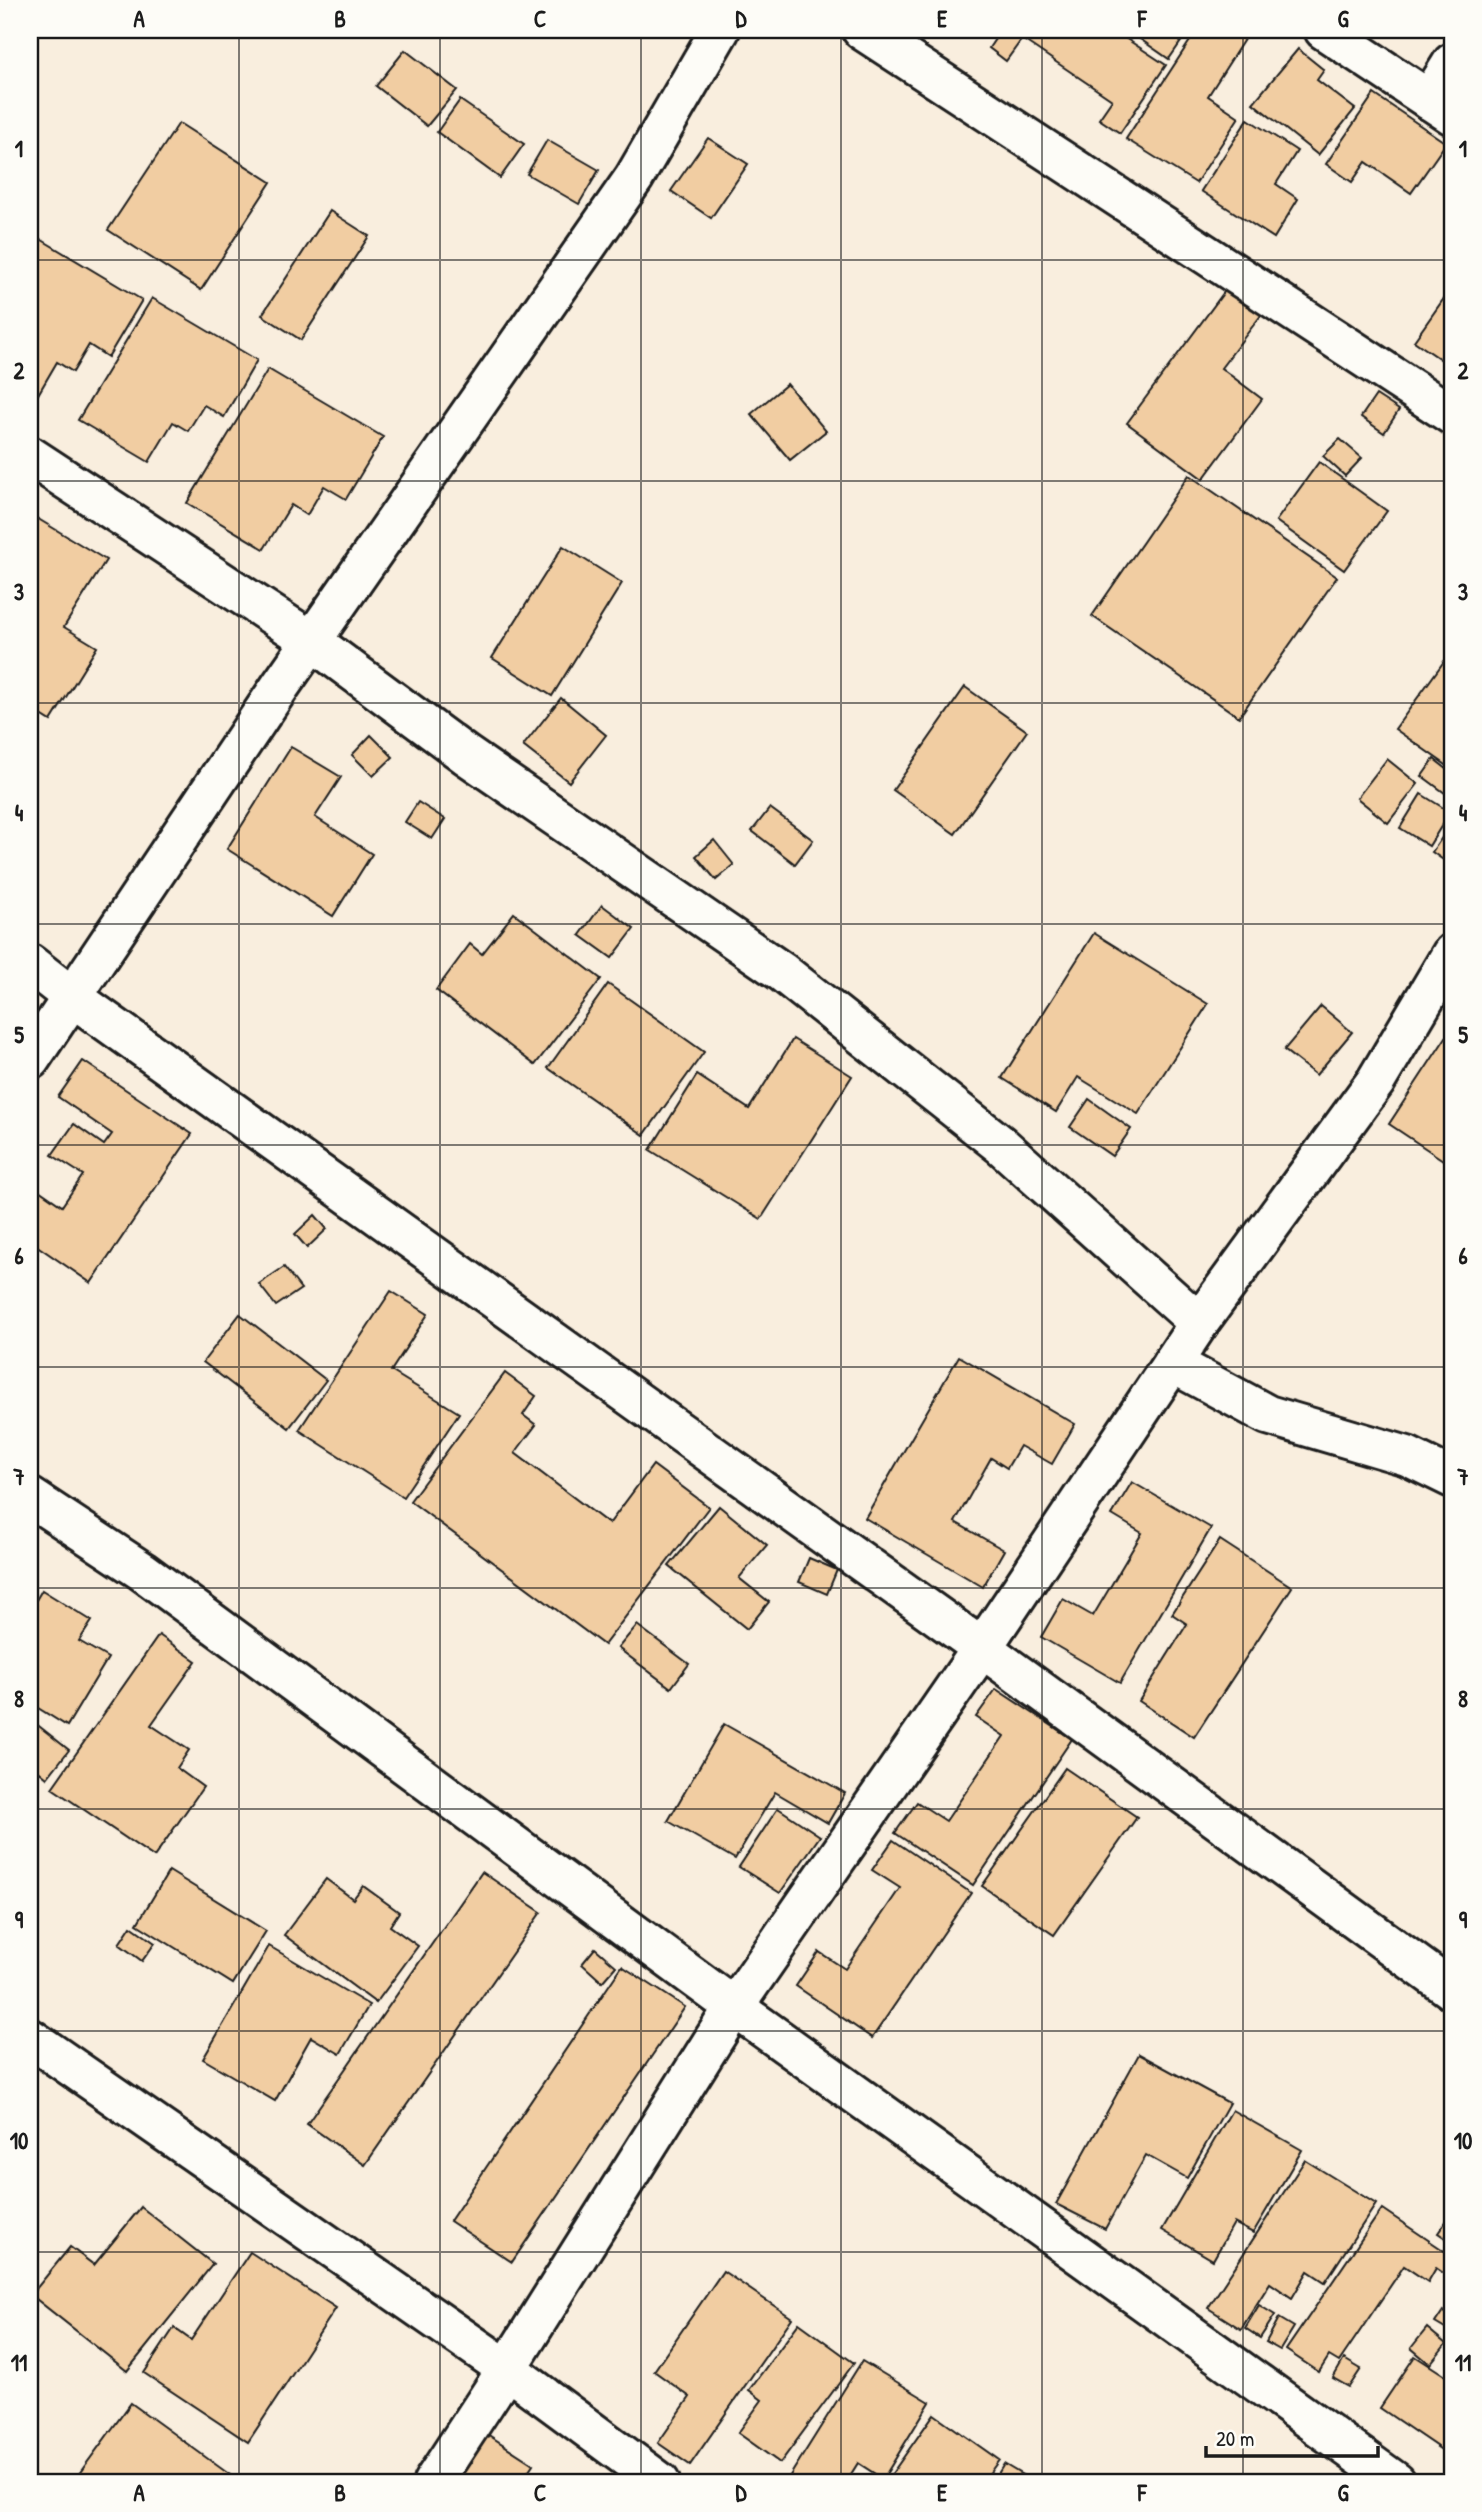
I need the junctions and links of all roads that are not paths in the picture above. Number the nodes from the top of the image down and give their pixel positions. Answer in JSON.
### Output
{"nodes":[{"id":1,"x":720,"y":30,"type":"edge"},
{"id":2,"x":862,"y":30,"type":"edge"},
{"id":3,"x":1324,"y":30,"type":"edge"},
{"id":4,"x":1452,"y":63,"type":"edge"},
{"id":5,"x":1441,"y":107,"type":"edge"},
{"id":6,"x":1452,"y":415,"type":"edge"},
{"id":7,"x":30,"y":456,"type":"edge"},
{"id":8,"x":312,"y":641,"type":"junction"},
{"id":9,"x":1452,"y":953,"type":"edge"},
{"id":10,"x":30,"y":964,"type":"edge"},
{"id":11,"x":71,"y":996,"type":"junction"},
{"id":12,"x":30,"y":1060,"type":"edge"},
{"id":13,"x":1199,"y":1323,"type":"junction"},
{"id":14,"x":1172,"y":1363,"type":"junction"},
{"id":15,"x":1452,"y":1478,"type":"edge"},
{"id":16,"x":30,"y":1497,"type":"edge"},
{"id":17,"x":982,"y":1648,"type":"junction"},
{"id":18,"x":1452,"y":1990,"type":"edge"},
{"id":19,"x":734,"y":2007,"type":"junction"},
{"id":20,"x":30,"y":2038,"type":"edge"},
{"id":21,"x":507,"y":2369,"type":"junction"},
{"id":22,"x":433,"y":2482,"type":"edge"},
{"id":23,"x":660,"y":2482,"type":"edge"},
{"id":24,"x":1396,"y":2482,"type":"edge"}],
"edges":[{"from":1,"to":8,"type":"street"},
{"from":2,"to":6,"type":"street"},
{"from":3,"to":5,"type":"street"},
{"from":4,"to":5,"type":"street"},
{"from":7,"to":8,"type":"street"},
{"from":8,"to":11,"type":"street"},
{"from":8,"to":13,"type":"street"},
{"from":9,"to":13,"type":"street"},
{"from":10,"to":11,"type":"street"},
{"from":11,"to":12,"type":"street"},
{"from":11,"to":17,"type":"street"},
{"from":13,"to":14,"type":"street"},
{"from":14,"to":15,"type":"street"},
{"from":14,"to":17,"type":"street"},
{"from":16,"to":19,"type":"street"},
{"from":17,"to":18,"type":"street"},
{"from":17,"to":19,"type":"street"},
{"from":19,"to":21,"type":"street"},
{"from":19,"to":24,"type":"street"},
{"from":20,"to":21,"type":"street"},
{"from":21,"to":22,"type":"street"},
{"from":21,"to":23,"type":"street"}]}
